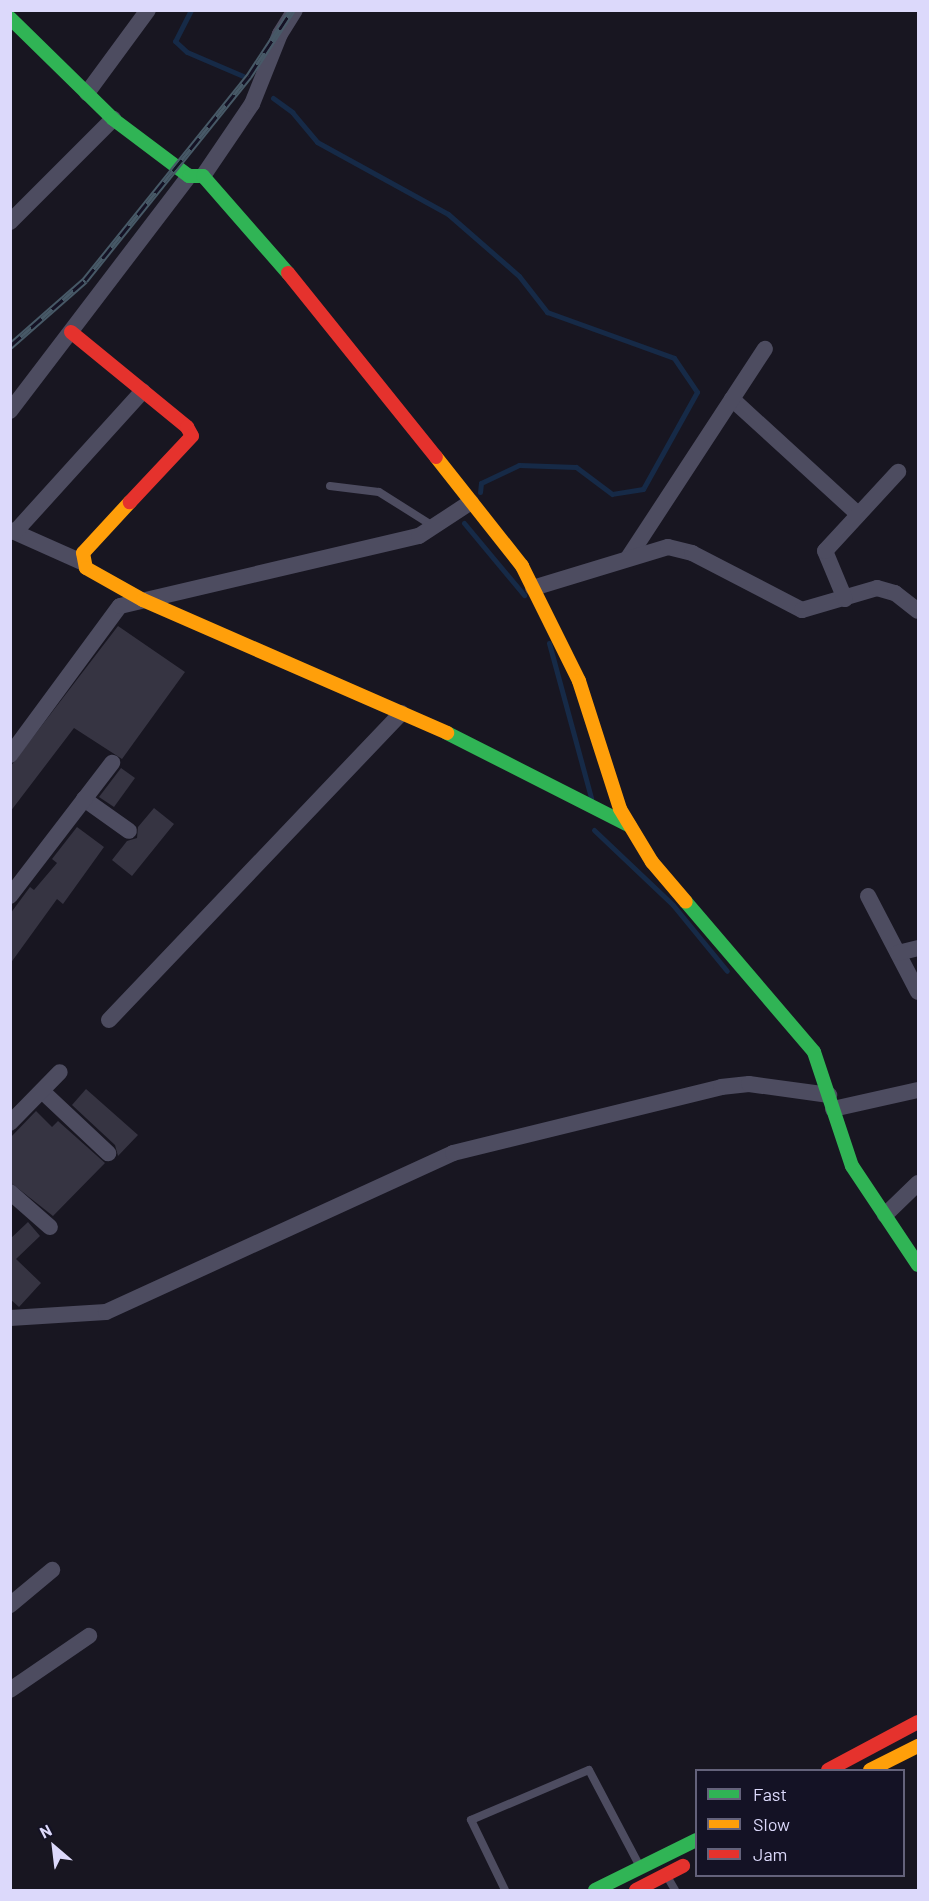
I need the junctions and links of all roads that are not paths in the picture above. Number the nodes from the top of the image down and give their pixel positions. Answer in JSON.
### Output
{"nodes":[{"id":1,"x":148,"y":10,"type":"edge"},
{"id":2,"x":295,"y":10,"type":"edge"},
{"id":3,"x":10,"y":18,"type":"edge"},
{"id":4,"x":87,"y":93,"type":"junction"},
{"id":5,"x":112,"y":119,"type":"junction"},
{"id":6,"x":196,"y":176,"type":"junction"},
{"id":7,"x":10,"y":222,"type":"edge"},
{"id":8,"x":70,"y":333,"type":"junction"},
{"id":9,"x":765,"y":348,"type":"dead end"},
{"id":10,"x":143,"y":391,"type":"junction"},
{"id":11,"x":732,"y":399,"type":"junction"},
{"id":12,"x":10,"y":411,"type":"edge"},
{"id":13,"x":898,"y":472,"type":"dead end"},
{"id":14,"x":330,"y":486,"type":"dead end"},
{"id":15,"x":471,"y":501,"type":"junction"},
{"id":16,"x":858,"y":514,"type":"junction"},
{"id":17,"x":434,"y":527,"type":"junction"},
{"id":18,"x":13,"y":531,"type":"edge"},
{"id":19,"x":628,"y":558,"type":"junction"},
{"id":20,"x":82,"y":562,"type":"junction"},
{"id":21,"x":533,"y":588,"type":"junction"},
{"id":22,"x":845,"y":599,"type":"junction"},
{"id":23,"x":142,"y":600,"type":"junction"},
{"id":24,"x":918,"y":611,"type":"edge"},
{"id":25,"x":401,"y":713,"type":"junction"},
{"id":26,"x":12,"y":749,"type":"edge"},
{"id":27,"x":112,"y":763,"type":"dead end"},
{"id":28,"x":84,"y":799,"type":"junction"},
{"id":29,"x":630,"y":826,"type":"junction"},
{"id":30,"x":129,"y":831,"type":"dead end"},
{"id":31,"x":13,"y":886,"type":"edge"},
{"id":32,"x":868,"y":896,"type":"dead end"},
{"id":33,"x":918,"y":948,"type":"edge"},
{"id":34,"x":898,"y":953,"type":"junction"},
{"id":35,"x":918,"y":992,"type":"edge"},
{"id":36,"x":109,"y":1020,"type":"dead end"},
{"id":37,"x":60,"y":1072,"type":"dead end"},
{"id":38,"x":918,"y":1090,"type":"edge"},
{"id":39,"x":42,"y":1091,"type":"junction"},
{"id":40,"x":831,"y":1102,"type":"junction"},
{"id":41,"x":10,"y":1123,"type":"edge"},
{"id":42,"x":108,"y":1153,"type":"dead end"},
{"id":43,"x":918,"y":1183,"type":"edge"},
{"id":44,"x":10,"y":1192,"type":"edge"},
{"id":45,"x":885,"y":1215,"type":"junction"},
{"id":46,"x":50,"y":1227,"type":"dead end"},
{"id":47,"x":918,"y":1264,"type":"edge"},
{"id":48,"x":10,"y":1318,"type":"edge"},
{"id":49,"x":52,"y":1570,"type":"dead end"},
{"id":50,"x":10,"y":1605,"type":"edge"},
{"id":51,"x":89,"y":1636,"type":"dead end"},
{"id":52,"x":10,"y":1690,"type":"edge"},
{"id":53,"x":918,"y":1722,"type":"edge"},
{"id":54,"x":918,"y":1746,"type":"edge"},
{"id":55,"x":830,"y":1769,"type":"edge"},
{"id":56,"x":872,"y":1769,"type":"edge"},
{"id":57,"x":695,"y":1841,"type":"edge"},
{"id":58,"x":695,"y":1860,"type":"edge"},
{"id":59,"x":641,"y":1868,"type":"junction"},
{"id":60,"x":667,"y":1875,"type":"junction"},
{"id":61,"x":505,"y":1890,"type":"edge"},
{"id":62,"x":595,"y":1890,"type":"edge"},
{"id":63,"x":636,"y":1890,"type":"edge"},
{"id":64,"x":675,"y":1890,"type":"edge"}],
"edges":[{"from":1,"to":4,"type":"street"},
{"from":2,"to":6,"type":"street"},
{"from":3,"to":4,"type":"street"},
{"from":4,"to":5,"type":"street"},
{"from":5,"to":6,"type":"street"},
{"from":5,"to":7,"type":"street"},
{"from":6,"to":8,"type":"street"},
{"from":6,"to":15,"type":"street"},
{"from":8,"to":10,"type":"street"},
{"from":8,"to":12,"type":"street"},
{"from":9,"to":11,"type":"street"},
{"from":10,"to":18,"type":"street"},
{"from":10,"to":20,"type":"street"},
{"from":11,"to":16,"type":"street"},
{"from":11,"to":19,"type":"street"},
{"from":13,"to":16,"type":"street"},
{"from":14,"to":17,"type":"lane"},
{"from":15,"to":17,"type":"street"},
{"from":15,"to":21,"type":"street"},
{"from":16,"to":22,"type":"street"},
{"from":17,"to":23,"type":"street"},
{"from":18,"to":20,"type":"street"},
{"from":19,"to":21,"type":"street"},
{"from":19,"to":22,"type":"street"},
{"from":20,"to":23,"type":"street"},
{"from":21,"to":29,"type":"street"},
{"from":22,"to":24,"type":"street"},
{"from":23,"to":25,"type":"street"},
{"from":23,"to":26,"type":"street"},
{"from":25,"to":29,"type":"street"},
{"from":25,"to":36,"type":"street"},
{"from":27,"to":28,"type":"street"},
{"from":28,"to":30,"type":"street"},
{"from":28,"to":31,"type":"street"},
{"from":29,"to":40,"type":"street"},
{"from":32,"to":34,"type":"street"},
{"from":33,"to":34,"type":"street"},
{"from":34,"to":35,"type":"street"},
{"from":37,"to":39,"type":"street"},
{"from":38,"to":40,"type":"street"},
{"from":39,"to":41,"type":"street"},
{"from":39,"to":42,"type":"street"},
{"from":40,"to":45,"type":"street"},
{"from":40,"to":48,"type":"street"},
{"from":43,"to":45,"type":"street"},
{"from":44,"to":46,"type":"street"},
{"from":45,"to":47,"type":"street"},
{"from":49,"to":50,"type":"street"},
{"from":51,"to":52,"type":"street"},
{"from":53,"to":55,"type":"street"},
{"from":54,"to":56,"type":"street"},
{"from":57,"to":59,"type":"street"},
{"from":58,"to":60,"type":"street"},
{"from":59,"to":61,"type":"lane"},
{"from":59,"to":62,"type":"street"},
{"from":60,"to":63,"type":"street"},
{"from":60,"to":64,"type":"lane"}]}
